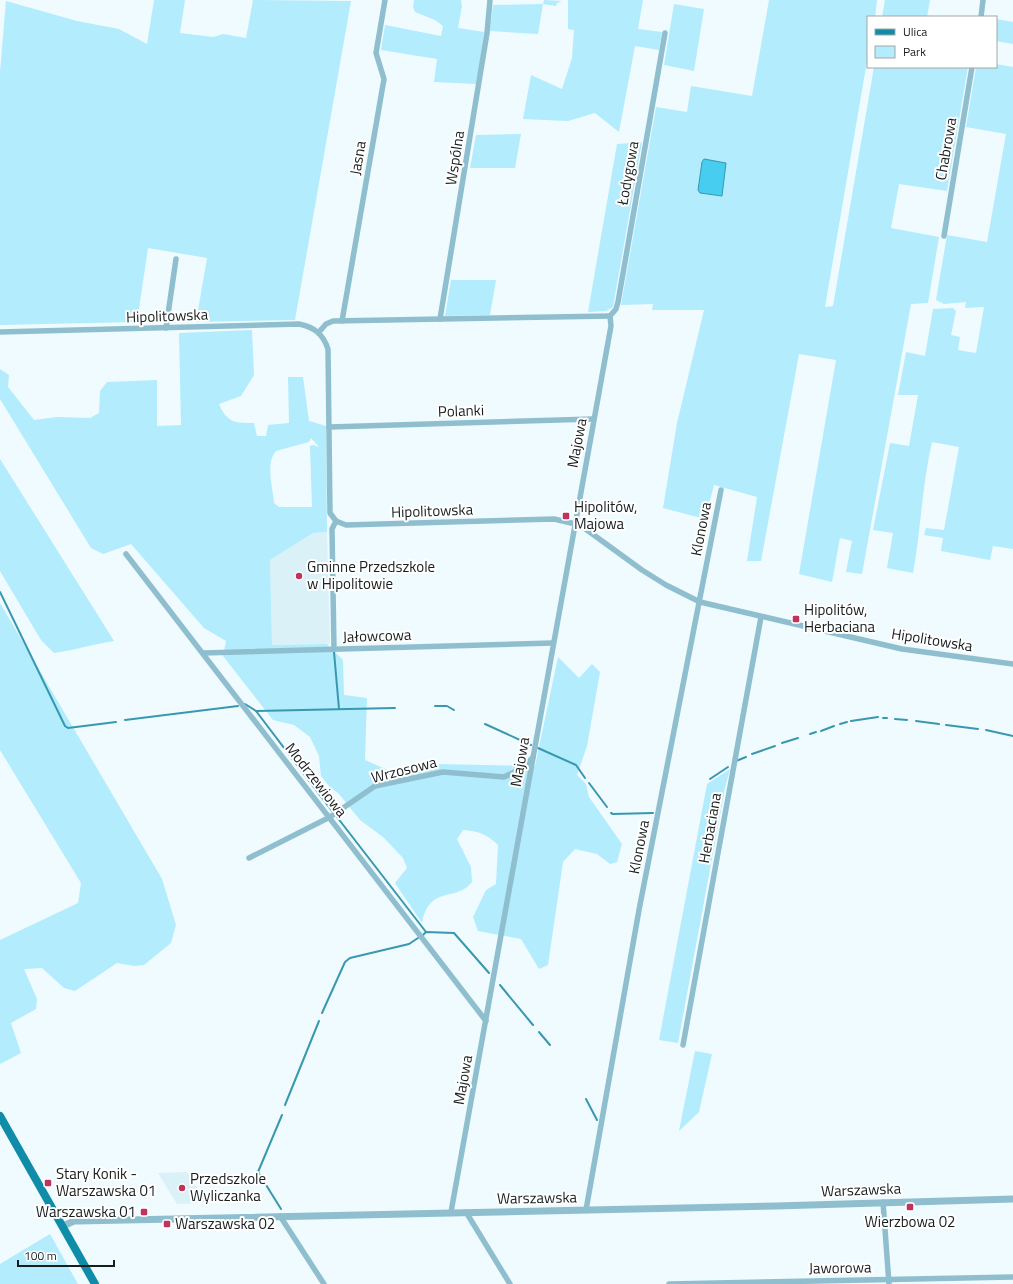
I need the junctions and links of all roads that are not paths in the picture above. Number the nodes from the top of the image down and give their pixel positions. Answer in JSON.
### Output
{"nodes":[{"id":1,"x":385,"y":0,"type":"edge"},
{"id":2,"x":490,"y":0,"type":"edge"},
{"id":3,"x":983,"y":0,"type":"edge"},
{"id":4,"x":980,"y":16,"type":"edge"},
{"id":5,"x":665,"y":33,"type":"dead end"},
{"id":6,"x":972,"y":68,"type":"edge"},
{"id":7,"x":944,"y":236,"type":"dead end"},
{"id":8,"x":176,"y":259,"type":"dead end"},
{"id":9,"x":610,"y":316,"type":"junction"},
{"id":10,"x":440,"y":319,"type":"junction"},
{"id":11,"x":342,"y":321,"type":"junction"},
{"id":12,"x":166,"y":328,"type":"junction"},
{"id":13,"x":0,"y":332,"type":"edge"},
{"id":14,"x":319,"y":332,"type":"junction"},
{"id":15,"x":594,"y":419,"type":"junction"},
{"id":16,"x":329,"y":426,"type":"junction"},
{"id":17,"x":721,"y":490,"type":"dead end"},
{"id":18,"x":336,"y":521,"type":"junction"},
{"id":19,"x":574,"y":522,"type":"junction"},
{"id":20,"x":126,"y":554,"type":"dead end"},
{"id":21,"x":700,"y":602,"type":"junction"},
{"id":22,"x":760,"y":617,"type":"junction"},
{"id":23,"x":553,"y":643,"type":"junction"},
{"id":24,"x":334,"y":649,"type":"junction"},
{"id":25,"x":202,"y":653,"type":"junction"},
{"id":26,"x":1013,"y":664,"type":"edge"},
{"id":27,"x":533,"y":757,"type":"junction"},
{"id":28,"x":330,"y":817,"type":"junction"},
{"id":29,"x":249,"y":858,"type":"dead end"},
{"id":30,"x":486,"y":1021,"type":"junction"},
{"id":31,"x":683,"y":1045,"type":"dead end"},
{"id":32,"x":0,"y":1116,"type":"edge"},
{"id":33,"x":1013,"y":1199,"type":"edge"},
{"id":34,"x":883,"y":1202,"type":"junction"},
{"id":35,"x":586,"y":1210,"type":"junction"},
{"id":36,"x":451,"y":1212,"type":"junction"},
{"id":37,"x":466,"y":1212,"type":"junction"},
{"id":38,"x":280,"y":1216,"type":"junction"},
{"id":39,"x":63,"y":1226,"type":"junction"},
{"id":40,"x":1013,"y":1277,"type":"edge"},
{"id":41,"x":889,"y":1281,"type":"edge"},
{"id":42,"x":95,"y":1284,"type":"edge"},
{"id":43,"x":324,"y":1284,"type":"edge"},
{"id":44,"x":510,"y":1284,"type":"edge"},
{"id":45,"x":669,"y":1284,"type":"edge"}],
"edges":[{"from":1,"to":11,"type":"street","name":"Jasna"},
{"from":2,"to":10,"type":"street","name":"Wspólna"},
{"from":3,"to":4,"type":"street"},
{"from":5,"to":9,"type":"street","name":"Łodygowa"},
{"from":6,"to":7,"type":"street","name":"Chabrowa"},
{"from":8,"to":12,"type":"street"},
{"from":9,"to":10,"type":"street"},
{"from":9,"to":15,"type":"street","name":"Majowa"},
{"from":10,"to":11,"type":"street"},
{"from":11,"to":14,"type":"street"},
{"from":12,"to":13,"type":"street","name":"Hipolitowska"},
{"from":12,"to":14,"type":"street","name":"Hipolitowska"},
{"from":14,"to":16,"type":"street"},
{"from":15,"to":16,"type":"street","name":"Polanki"},
{"from":15,"to":19,"type":"street","name":"Majowa"},
{"from":16,"to":18,"type":"street"},
{"from":17,"to":21,"type":"street","name":"Klonowa"},
{"from":18,"to":19,"type":"street","name":"Hipolitowska"},
{"from":18,"to":24,"type":"street"},
{"from":19,"to":21,"type":"street","name":"Hipolitowska"},
{"from":19,"to":23,"type":"street","name":"Majowa"},
{"from":20,"to":25,"type":"street","name":"Modrzewiowa"},
{"from":21,"to":22,"type":"street","name":"Hipolitowska"},
{"from":21,"to":35,"type":"street","name":"Klonowa"},
{"from":22,"to":26,"type":"street","name":"Hipolitowska"},
{"from":22,"to":31,"type":"street","name":"Herbaciana"},
{"from":23,"to":24,"type":"street","name":"Jałowcowa"},
{"from":23,"to":27,"type":"street","name":"Majowa"},
{"from":24,"to":25,"type":"street","name":"Jałowcowa"},
{"from":25,"to":28,"type":"street","name":"Modrzewiowa"},
{"from":27,"to":28,"type":"street","name":"Wrzosowa"},
{"from":27,"to":30,"type":"street","name":"Majowa"},
{"from":28,"to":29,"type":"street","name":"Wrzosowa"},
{"from":28,"to":30,"type":"street","name":"Modrzewiowa"},
{"from":30,"to":36,"type":"street","name":"Majowa"},
{"from":32,"to":39,"type":"main road"},
{"from":33,"to":34,"type":"street","name":"Warszawska"},
{"from":34,"to":35,"type":"street","name":"Warszawska"},
{"from":34,"to":41,"type":"street"},
{"from":35,"to":37,"type":"street","name":"Warszawska"},
{"from":36,"to":37,"type":"street","name":"Warszawska"},
{"from":36,"to":38,"type":"street","name":"Warszawska"},
{"from":37,"to":44,"type":"street"},
{"from":38,"to":39,"type":"street","name":"Warszawska"},
{"from":38,"to":43,"type":"street"},
{"from":39,"to":42,"type":"main road"},
{"from":40,"to":41,"type":"street","name":"Jaworowa"},
{"from":41,"to":45,"type":"street","name":"Jaworowa"}]}
